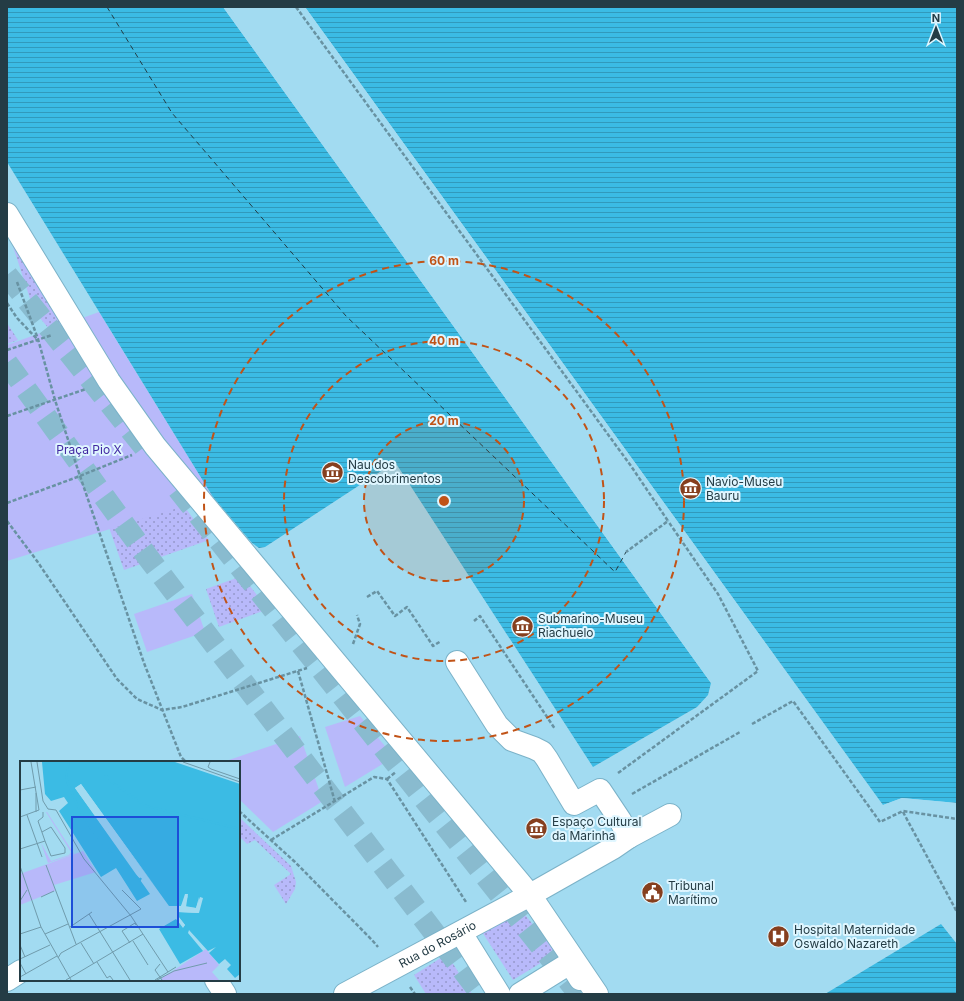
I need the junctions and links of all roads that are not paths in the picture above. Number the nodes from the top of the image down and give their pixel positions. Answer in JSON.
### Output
{"nodes":[{"id":1,"x":7,"y":214,"type":"edge"},
{"id":2,"x":457,"y":662,"type":"dead end"},
{"id":3,"x":670,"y":815,"type":"dead end"},
{"id":4,"x":629,"y":837,"type":"junction"},
{"id":5,"x":530,"y":895,"type":"junction"},
{"id":6,"x":460,"y":933,"type":"junction"},
{"id":7,"x":20,"y":972,"type":"edge"},
{"id":8,"x":7,"y":980,"type":"edge"},
{"id":9,"x":217,"y":981,"type":"edge"},
{"id":10,"x":225,"y":994,"type":"edge"},
{"id":11,"x":344,"y":994,"type":"edge"},
{"id":12,"x":499,"y":994,"type":"edge"},
{"id":13,"x":520,"y":994,"type":"edge"},
{"id":14,"x":590,"y":994,"type":"edge"},
{"id":15,"x":597,"y":994,"type":"edge"}],
"edges":[{"from":1,"to":5,"type":"street"},
{"from":2,"to":4,"type":"street"},
{"from":3,"to":4,"type":"street","name":"Rua do Rosário"},
{"from":4,"to":5,"type":"street","name":"Rua do Rosário"},
{"from":5,"to":6,"type":"street","name":"Rua do Rosário"},
{"from":5,"to":15,"type":"street"},
{"from":6,"to":11,"type":"street","name":"Rua do Rosário"},
{"from":6,"to":12,"type":"street"},
{"from":7,"to":8,"type":"street"},
{"from":9,"to":10,"type":"street"},
{"from":13,"to":14,"type":"street"}]}
